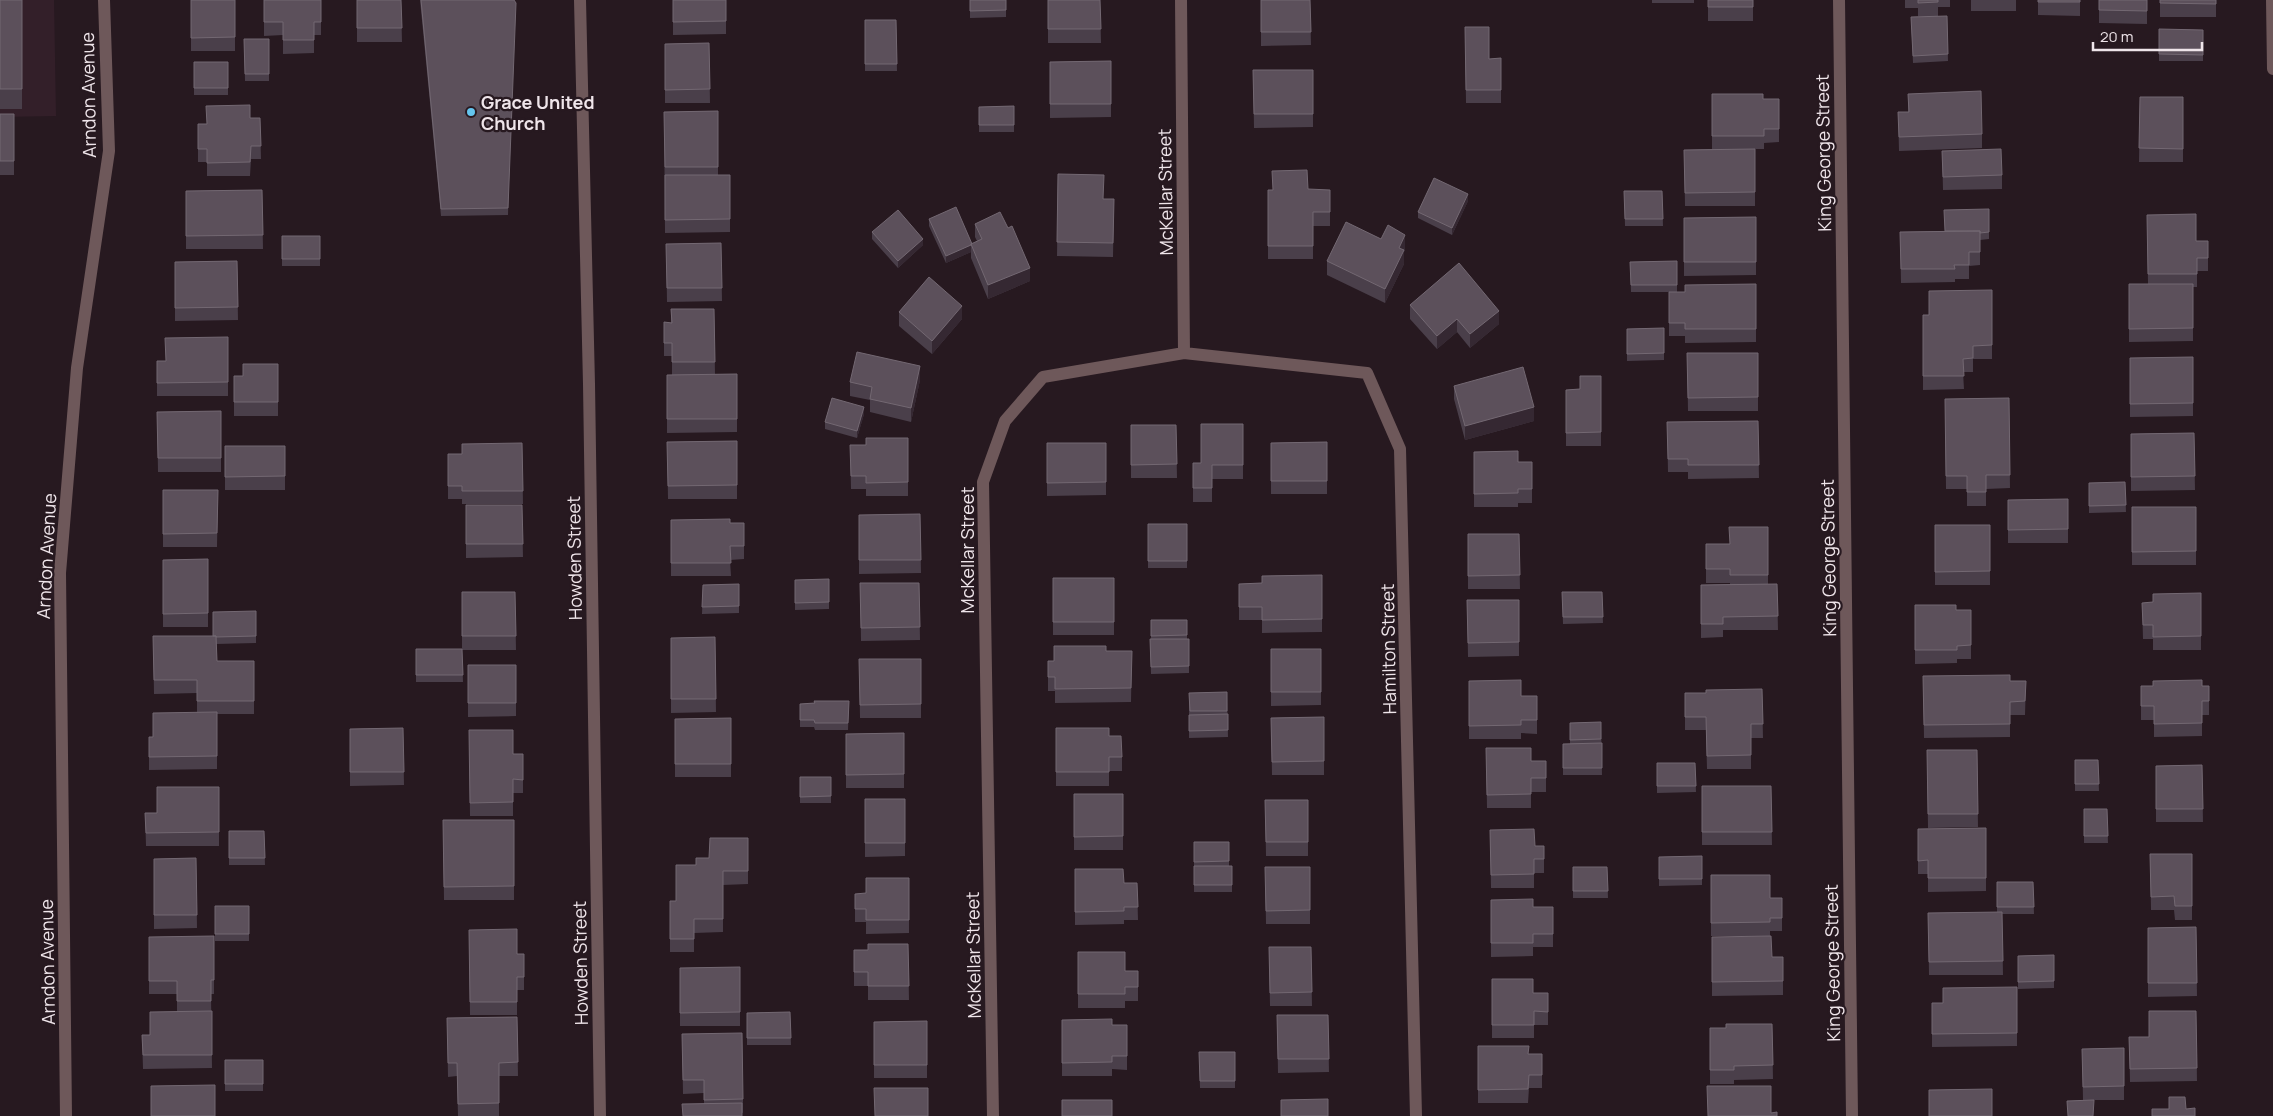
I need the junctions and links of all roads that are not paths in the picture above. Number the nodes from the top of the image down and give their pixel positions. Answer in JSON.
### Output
{"nodes":[{"id":1,"x":104,"y":0,"type":"edge"},
{"id":2,"x":580,"y":0,"type":"edge"},
{"id":3,"x":1181,"y":0,"type":"edge"},
{"id":4,"x":1838,"y":0,"type":"edge"},
{"id":5,"x":2272,"y":0,"type":"edge"},
{"id":6,"x":2273,"y":69,"type":"edge"},
{"id":7,"x":1184,"y":353,"type":"junction"},
{"id":8,"x":66,"y":1116,"type":"edge"},
{"id":9,"x":600,"y":1116,"type":"edge"},
{"id":10,"x":993,"y":1116,"type":"edge"},
{"id":11,"x":1416,"y":1116,"type":"edge"},
{"id":12,"x":1852,"y":1116,"type":"edge"}],
"edges":[{"from":1,"to":8,"type":"street","name":"Arndon Avenue"},
{"from":2,"to":9,"type":"street","name":"Howden Street"},
{"from":3,"to":7,"type":"street","name":"McKellar Street"},
{"from":4,"to":12,"type":"street","name":"King George Street"},
{"from":5,"to":6,"type":"street"},
{"from":7,"to":10,"type":"street","name":"McKellar Street"},
{"from":7,"to":11,"type":"street","name":"Hamilton Street"}]}
